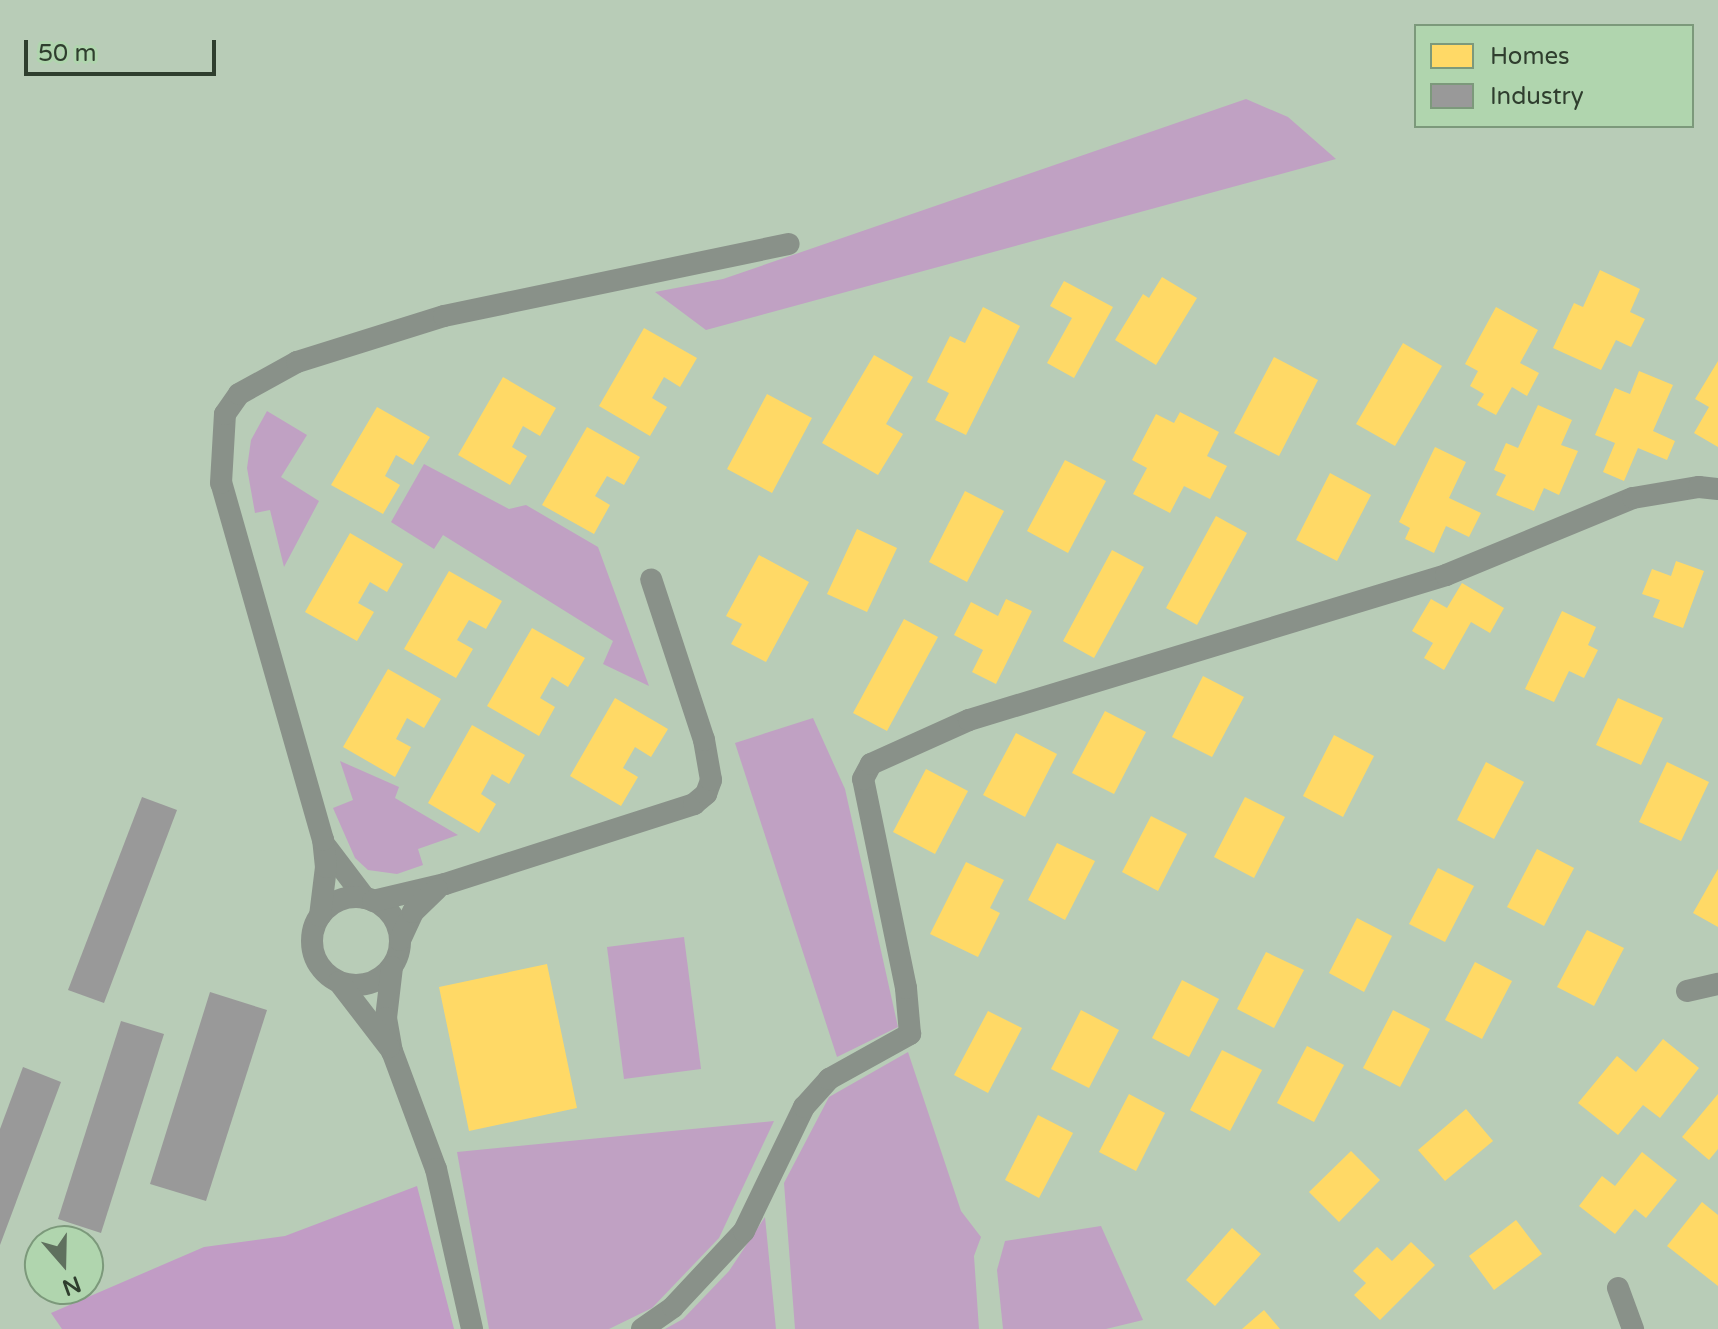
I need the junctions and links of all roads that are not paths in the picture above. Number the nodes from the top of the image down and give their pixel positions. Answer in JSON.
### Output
{"nodes":[{"id":1,"x":789,"y":244,"type":"dead end"},
{"id":2,"x":1718,"y":489,"type":"edge"},
{"id":3,"x":651,"y":579,"type":"dead end"},
{"id":4,"x":323,"y":840,"type":"junction"},
{"id":5,"x":445,"y":884,"type":"junction"},
{"id":6,"x":369,"y":900,"type":"junction"},
{"id":7,"x":320,"y":916,"type":"junction"},
{"id":8,"x":400,"y":940,"type":"junction"},
{"id":9,"x":392,"y":967,"type":"junction"},
{"id":10,"x":339,"y":982,"type":"junction"},
{"id":11,"x":1718,"y":984,"type":"edge"},
{"id":12,"x":1687,"y":991,"type":"dead end"},
{"id":13,"x":392,"y":1051,"type":"junction"},
{"id":14,"x":1618,"y":1288,"type":"dead end"},
{"id":15,"x":472,"y":1329,"type":"edge"},
{"id":16,"x":642,"y":1329,"type":"edge"},
{"id":17,"x":1633,"y":1329,"type":"edge"}],
"edges":[{"from":1,"to":4,"type":"street"},
{"from":2,"to":16,"type":"street"},
{"from":3,"to":5,"type":"street"},
{"from":4,"to":6,"type":"street"},
{"from":4,"to":7,"type":"street"},
{"from":5,"to":6,"type":"street"},
{"from":5,"to":8,"type":"street"},
{"from":6,"to":7,"type":"street"},
{"from":6,"to":8,"type":"street"},
{"from":7,"to":10,"type":"street"},
{"from":8,"to":9,"type":"street"},
{"from":9,"to":10,"type":"street"},
{"from":9,"to":13,"type":"street"},
{"from":10,"to":13,"type":"street"},
{"from":11,"to":12,"type":"street"},
{"from":13,"to":15,"type":"street"},
{"from":14,"to":17,"type":"street"}]}
